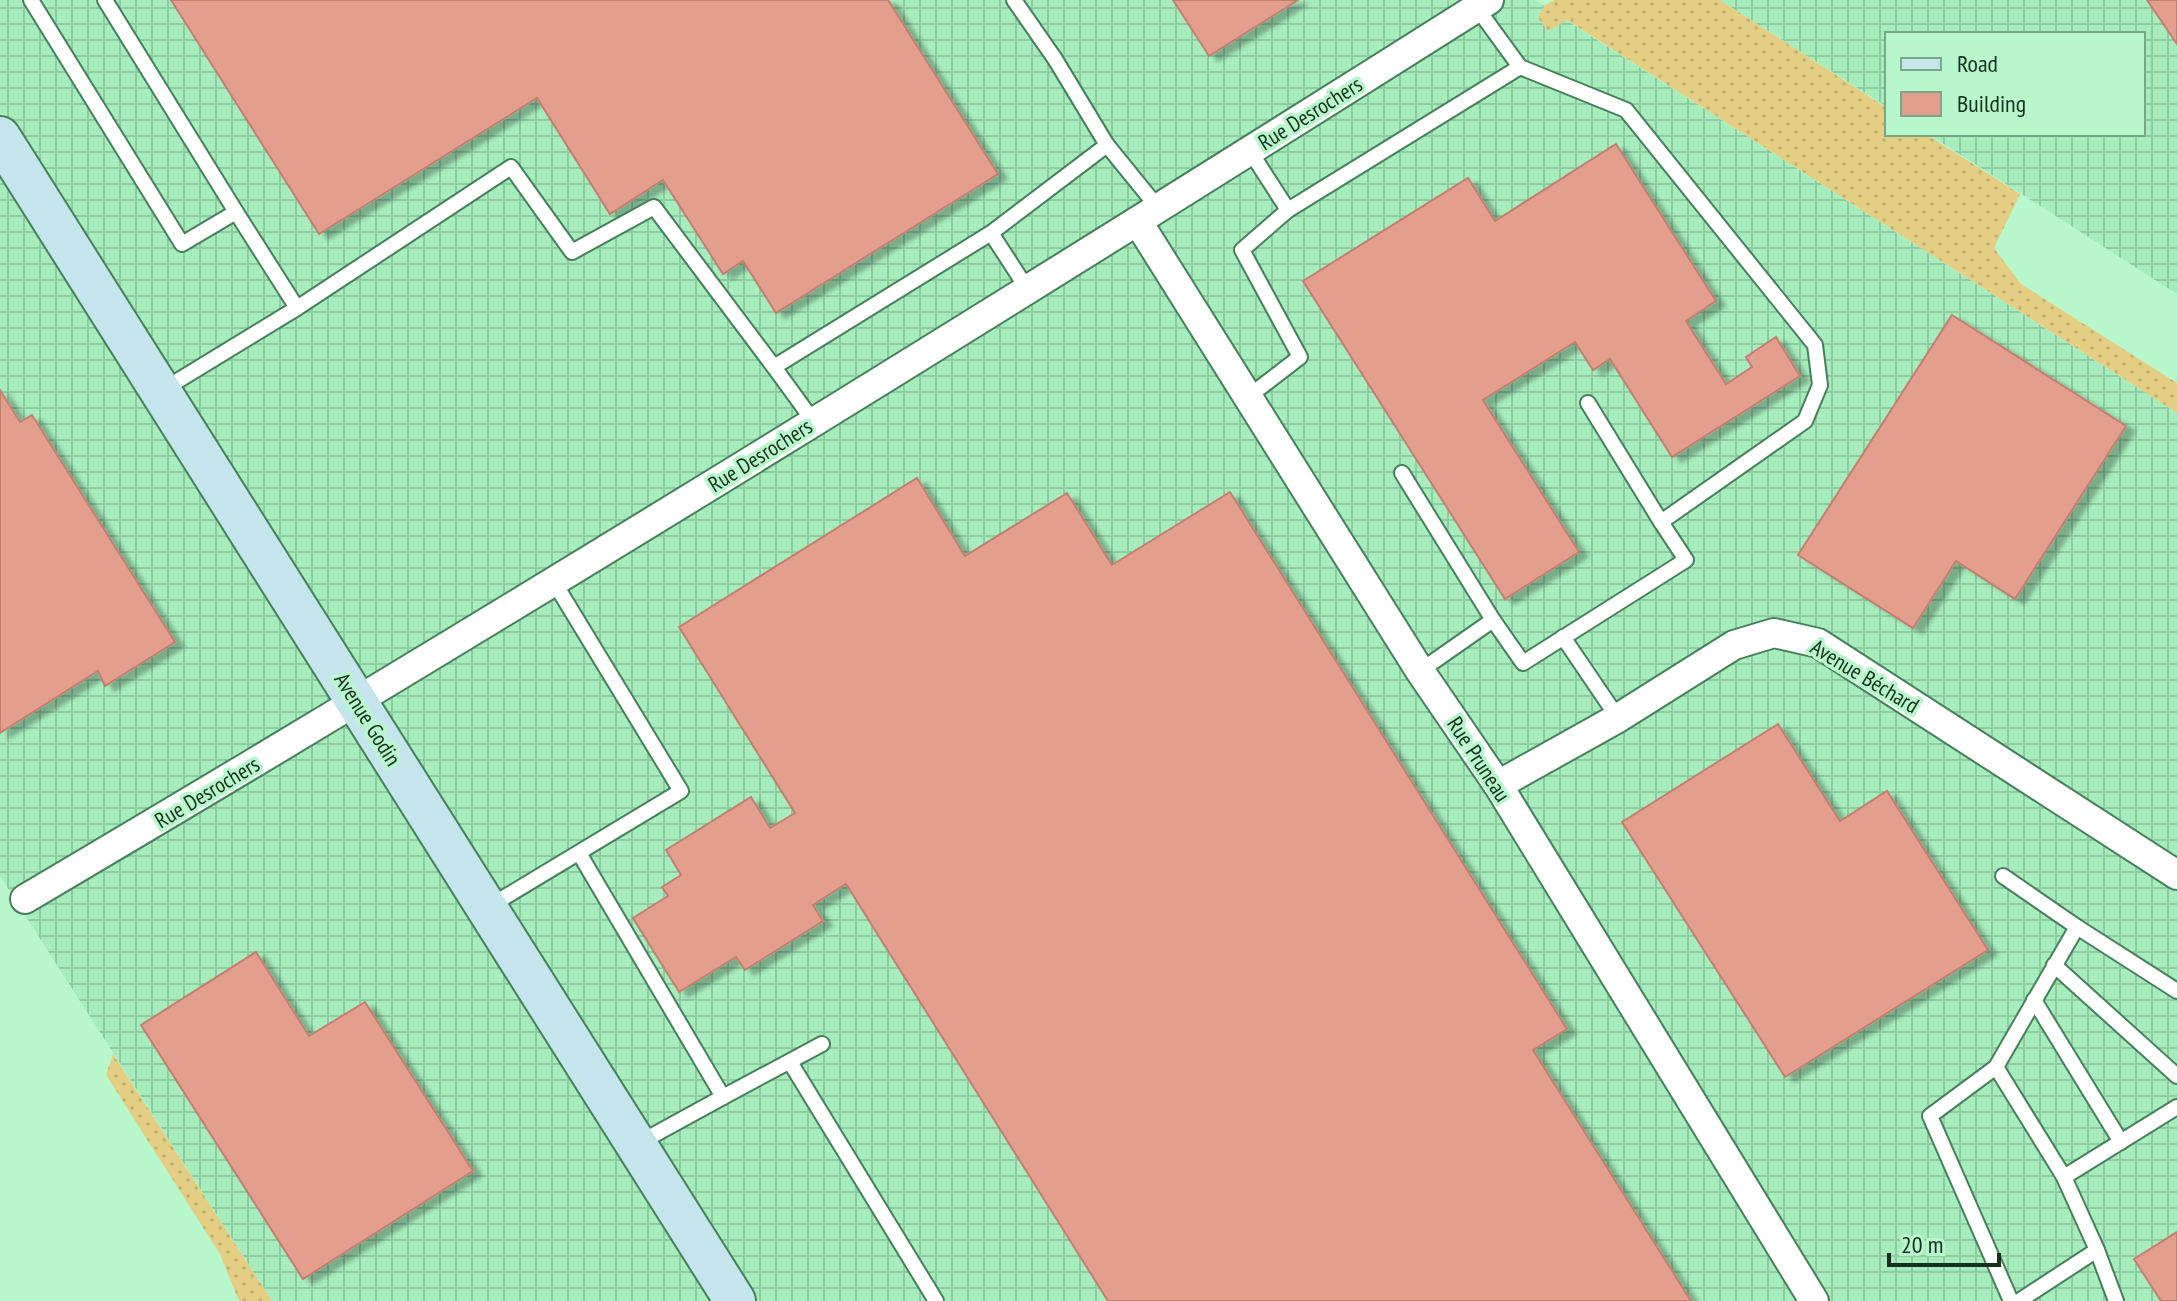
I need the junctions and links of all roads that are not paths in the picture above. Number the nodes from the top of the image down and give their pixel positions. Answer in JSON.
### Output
{"nodes":[{"id":1,"x":31,"y":0,"type":"edge"},
{"id":2,"x":105,"y":0,"type":"edge"},
{"id":3,"x":1014,"y":0,"type":"edge"},
{"id":4,"x":1483,"y":4,"type":"edge"},
{"id":5,"x":1520,"y":67,"type":"junction"},
{"id":6,"x":0,"y":137,"type":"edge"},
{"id":7,"x":1107,"y":145,"type":"junction"},
{"id":8,"x":1250,"y":151,"type":"junction"},
{"id":9,"x":1288,"y":210,"type":"junction"},
{"id":10,"x":236,"y":212,"type":"junction"},
{"id":11,"x":1148,"y":215,"type":"junction"},
{"id":12,"x":991,"y":233,"type":"junction"},
{"id":13,"x":1028,"y":290,"type":"junction"},
{"id":14,"x":297,"y":308,"type":"junction"},
{"id":15,"x":774,"y":367,"type":"junction"},
{"id":16,"x":161,"y":391,"type":"junction"},
{"id":17,"x":1248,"y":397,"type":"junction"},
{"id":18,"x":1588,"y":403,"type":"dead end"},
{"id":19,"x":814,"y":422,"type":"junction"},
{"id":20,"x":1402,"y":473,"type":"dead end"},
{"id":21,"x":1661,"y":522,"type":"junction"},
{"id":22,"x":554,"y":582,"type":"junction"},
{"id":23,"x":1493,"y":620,"type":"junction"},
{"id":24,"x":1563,"y":637,"type":"junction"},
{"id":25,"x":1420,"y":671,"type":"junction"},
{"id":26,"x":357,"y":703,"type":"junction"},
{"id":27,"x":1618,"y":718,"type":"junction"},
{"id":28,"x":1498,"y":785,"type":"junction"},
{"id":29,"x":579,"y":853,"type":"junction"},
{"id":30,"x":2177,"y":875,"type":"edge"},
{"id":31,"x":2003,"y":876,"type":"dead end"},
{"id":32,"x":25,"y":899,"type":"dead end"},
{"id":33,"x":487,"y":908,"type":"junction"},
{"id":34,"x":2077,"y":927,"type":"junction"},
{"id":35,"x":2054,"y":965,"type":"junction"},
{"id":36,"x":2177,"y":991,"type":"edge"},
{"id":37,"x":2034,"y":1000,"type":"junction"},
{"id":38,"x":822,"y":1044,"type":"dead end"},
{"id":39,"x":790,"y":1062,"type":"junction"},
{"id":40,"x":1996,"y":1067,"type":"junction"},
{"id":41,"x":2177,"y":1076,"type":"edge"},
{"id":42,"x":723,"y":1097,"type":"junction"},
{"id":43,"x":2177,"y":1107,"type":"edge"},
{"id":44,"x":2121,"y":1142,"type":"junction"},
{"id":45,"x":636,"y":1145,"type":"junction"},
{"id":46,"x":2064,"y":1177,"type":"junction"},
{"id":47,"x":2097,"y":1250,"type":"junction"},
{"id":48,"x":735,"y":1301,"type":"edge"},
{"id":49,"x":936,"y":1301,"type":"edge"},
{"id":50,"x":1814,"y":1301,"type":"edge"},
{"id":51,"x":2011,"y":1301,"type":"edge"},
{"id":52,"x":2019,"y":1301,"type":"edge"},
{"id":53,"x":2116,"y":1301,"type":"edge"}],
"edges":[{"from":1,"to":10,"type":"lane"},
{"from":2,"to":10,"type":"lane"},
{"from":3,"to":7,"type":"lane"},
{"from":4,"to":5,"type":"lane"},
{"from":4,"to":8,"type":"street","name":"Rue Desrochers"},
{"from":5,"to":9,"type":"lane"},
{"from":5,"to":21,"type":"lane"},
{"from":6,"to":16,"type":"street","name":"Avenue Godin"},
{"from":7,"to":11,"type":"lane"},
{"from":7,"to":12,"type":"lane"},
{"from":8,"to":9,"type":"lane"},
{"from":8,"to":11,"type":"street","name":"Rue Desrochers"},
{"from":9,"to":17,"type":"lane"},
{"from":10,"to":14,"type":"lane"},
{"from":11,"to":13,"type":"street","name":"Rue Desrochers"},
{"from":11,"to":17,"type":"street","name":"Rue Pruneau"},
{"from":12,"to":13,"type":"lane"},
{"from":12,"to":15,"type":"lane"},
{"from":13,"to":19,"type":"street","name":"Rue Desrochers"},
{"from":14,"to":15,"type":"lane"},
{"from":14,"to":16,"type":"lane"},
{"from":15,"to":19,"type":"lane"},
{"from":16,"to":26,"type":"street","name":"Avenue Godin"},
{"from":17,"to":25,"type":"street","name":"Rue Pruneau"},
{"from":18,"to":21,"type":"lane"},
{"from":19,"to":22,"type":"street","name":"Rue Desrochers"},
{"from":20,"to":23,"type":"lane"},
{"from":21,"to":24,"type":"lane"},
{"from":22,"to":26,"type":"street","name":"Rue Desrochers"},
{"from":22,"to":29,"type":"lane"},
{"from":23,"to":24,"type":"lane"},
{"from":23,"to":25,"type":"lane"},
{"from":24,"to":27,"type":"lane"},
{"from":25,"to":28,"type":"street","name":"Rue Pruneau"},
{"from":26,"to":32,"type":"street","name":"Rue Desrochers"},
{"from":26,"to":33,"type":"street","name":"Avenue Godin"},
{"from":27,"to":28,"type":"street","name":"Avenue Béchard"},
{"from":27,"to":30,"type":"street","name":"Avenue Béchard"},
{"from":28,"to":50,"type":"street","name":"Rue Pruneau"},
{"from":29,"to":33,"type":"lane"},
{"from":29,"to":42,"type":"lane"},
{"from":31,"to":34,"type":"lane"},
{"from":33,"to":45,"type":"street","name":"Avenue Godin"},
{"from":34,"to":35,"type":"lane"},
{"from":34,"to":36,"type":"lane"},
{"from":35,"to":37,"type":"lane"},
{"from":35,"to":41,"type":"lane"},
{"from":37,"to":40,"type":"lane"},
{"from":37,"to":44,"type":"lane"},
{"from":38,"to":39,"type":"lane"},
{"from":39,"to":42,"type":"lane"},
{"from":39,"to":49,"type":"lane"},
{"from":40,"to":46,"type":"lane"},
{"from":40,"to":51,"type":"lane"},
{"from":42,"to":45,"type":"lane"},
{"from":43,"to":44,"type":"lane"},
{"from":44,"to":46,"type":"lane"},
{"from":45,"to":48,"type":"street","name":"Avenue Godin"},
{"from":46,"to":47,"type":"lane"},
{"from":47,"to":52,"type":"lane"},
{"from":47,"to":53,"type":"lane"}]}
